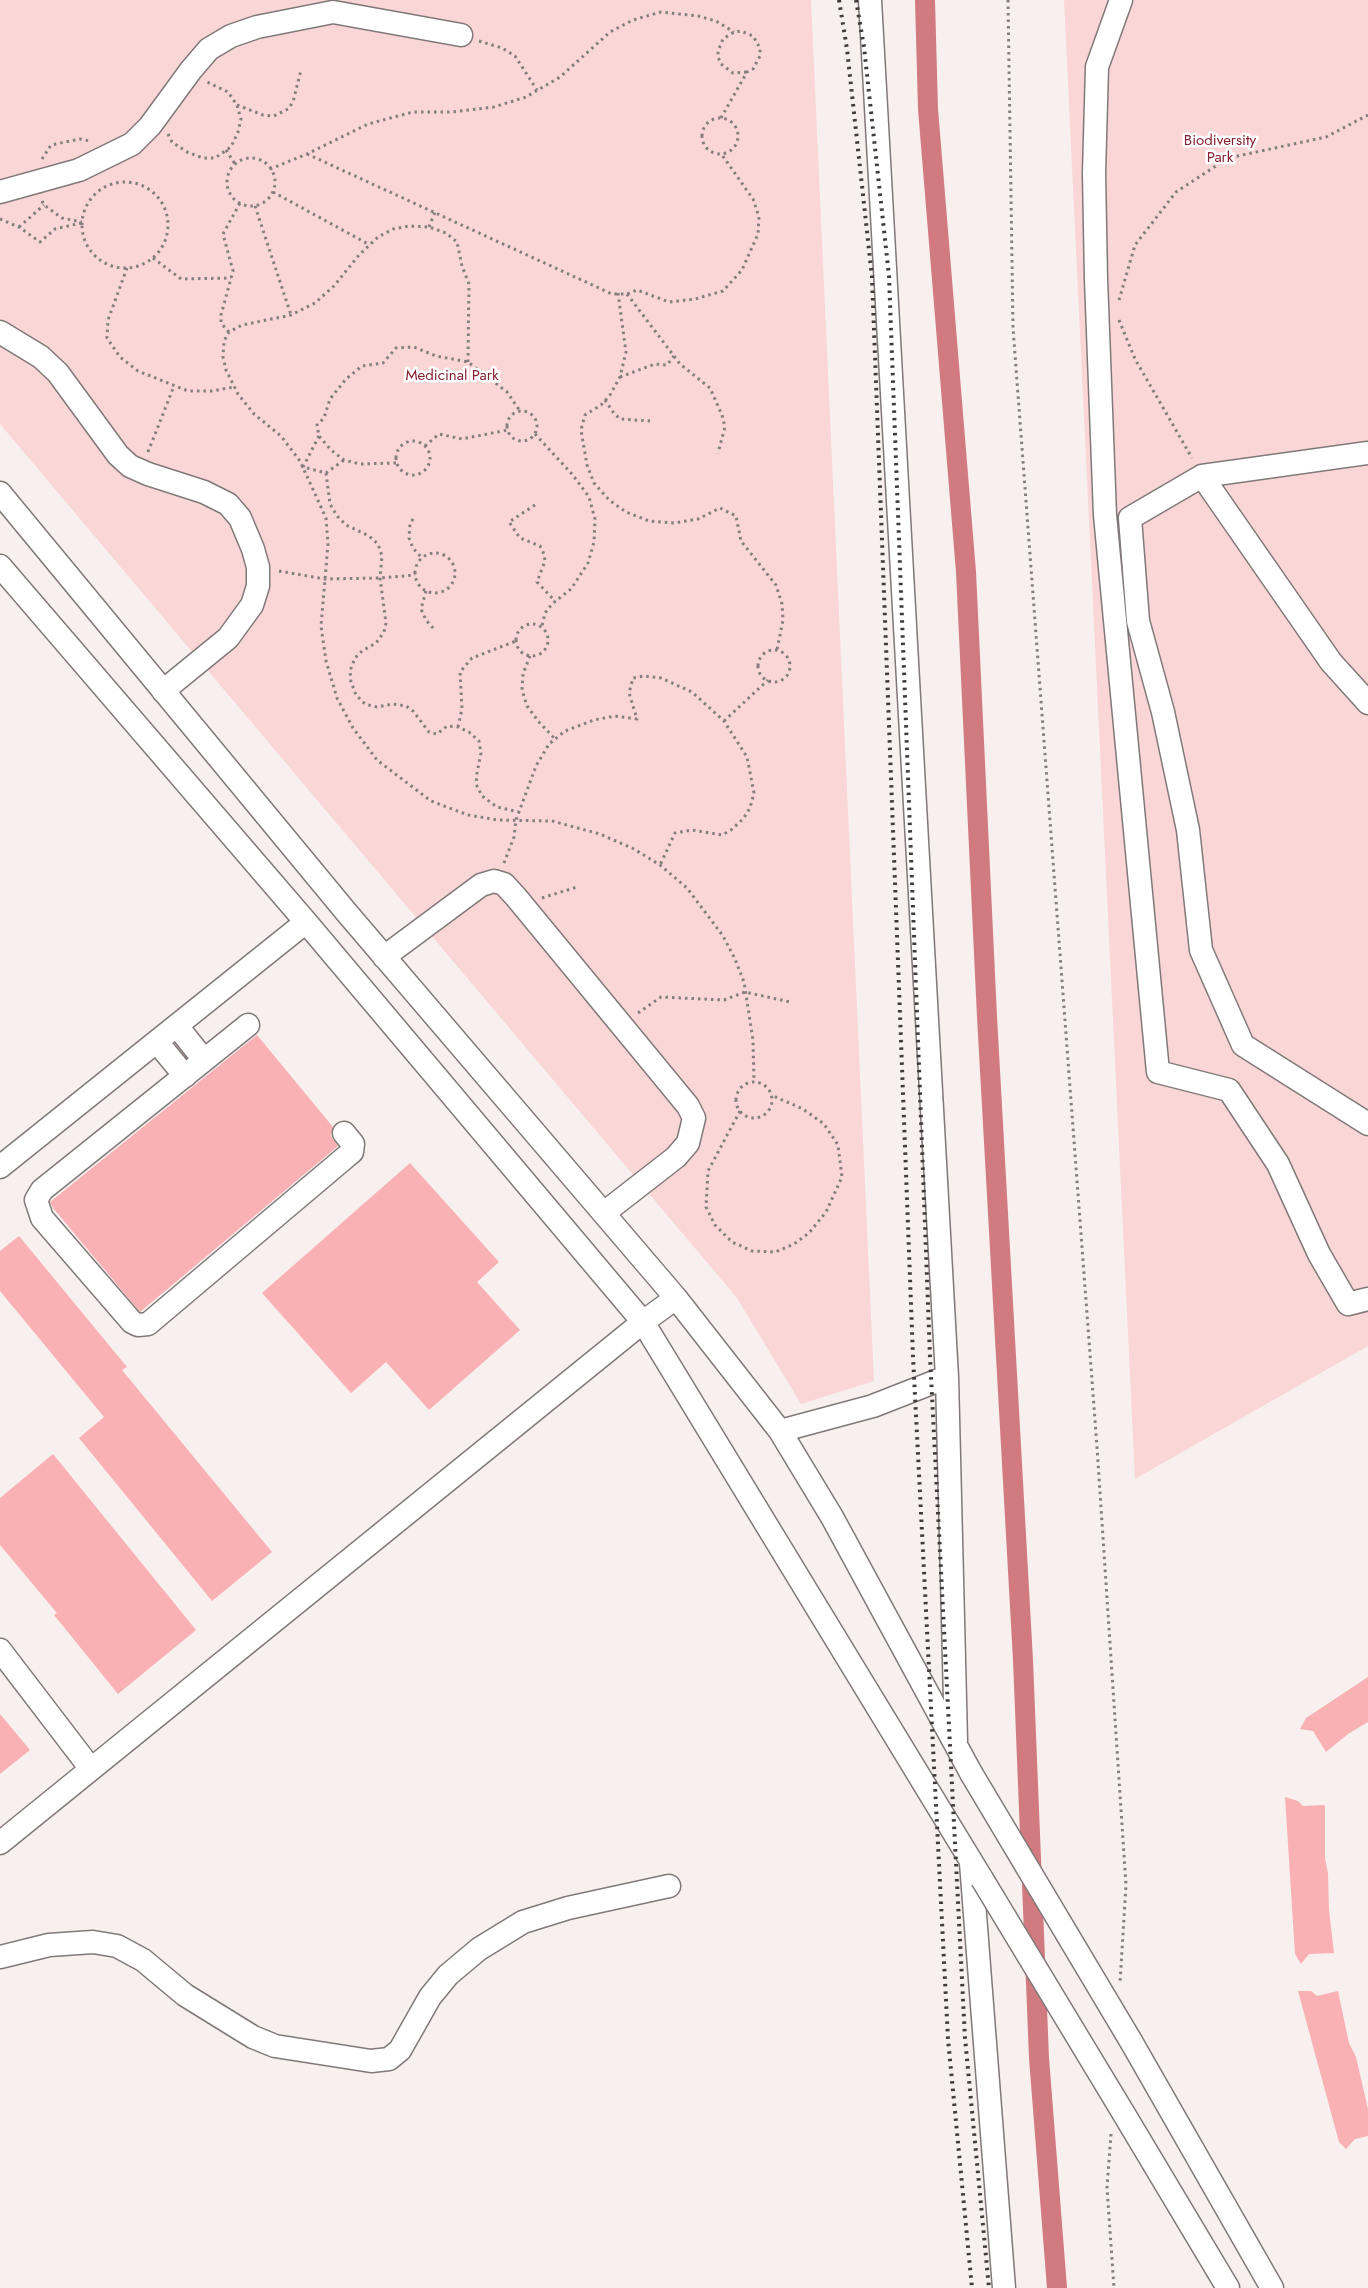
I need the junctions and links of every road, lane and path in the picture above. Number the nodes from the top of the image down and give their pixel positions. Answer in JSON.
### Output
{"nodes":[{"id":1,"x":870,"y":0,"type":"edge"},
{"id":2,"x":1008,"y":0,"type":"edge"},
{"id":3,"x":1121,"y":0,"type":"edge"},
{"id":4,"x":734,"y":32,"type":"junction"},
{"id":5,"x":461,"y":35,"type":"joint"},
{"id":6,"x":301,"y":70,"type":"dead end"},
{"id":7,"x":747,"y":72,"type":"junction"},
{"id":8,"x":184,"y":78,"type":"junction"},
{"id":9,"x":537,"y":90,"type":"junction"},
{"id":10,"x":167,"y":102,"type":"junction"},
{"id":11,"x":238,"y":105,"type":"junction"},
{"id":12,"x":1368,"y":115,"type":"edge"},
{"id":13,"x":720,"y":118,"type":"junction"},
{"id":14,"x":226,"y":150,"type":"junction"},
{"id":15,"x":307,"y":154,"type":"junction"},
{"id":16,"x":722,"y":155,"type":"junction"},
{"id":17,"x":235,"y":164,"type":"junction"},
{"id":18,"x":270,"y":169,"type":"junction"},
{"id":19,"x":35,"y":183,"type":"junction"},
{"id":20,"x":0,"y":192,"type":"edge"},
{"id":21,"x":273,"y":192,"type":"junction"},
{"id":22,"x":240,"y":204,"type":"junction"},
{"id":23,"x":44,"y":205,"type":"junction"},
{"id":24,"x":255,"y":206,"type":"junction"},
{"id":25,"x":435,"y":212,"type":"junction"},
{"id":26,"x":0,"y":219,"type":"edge"},
{"id":27,"x":82,"y":222,"type":"junction"},
{"id":28,"x":19,"y":227,"type":"junction"},
{"id":29,"x":429,"y":227,"type":"junction"},
{"id":30,"x":370,"y":244,"type":"junction"},
{"id":31,"x":153,"y":258,"type":"junction"},
{"id":32,"x":127,"y":268,"type":"junction"},
{"id":33,"x":231,"y":278,"type":"junction"},
{"id":34,"x":618,"y":293,"type":"junction"},
{"id":35,"x":627,"y":294,"type":"junction"},
{"id":36,"x":1117,"y":307,"type":"dead end"},
{"id":37,"x":291,"y":315,"type":"junction"},
{"id":38,"x":1117,"y":316,"type":"dead end"},
{"id":39,"x":0,"y":332,"type":"edge"},
{"id":40,"x":229,"y":332,"type":"junction"},
{"id":41,"x":674,"y":356,"type":"junction"},
{"id":42,"x":468,"y":362,"type":"junction"},
{"id":43,"x":620,"y":377,"type":"junction"},
{"id":44,"x":174,"y":386,"type":"junction"},
{"id":45,"x":234,"y":387,"type":"junction"},
{"id":46,"x":605,"y":400,"type":"junction"},
{"id":47,"x":520,"y":412,"type":"junction"},
{"id":48,"x":650,"y":420,"type":"dead end"},
{"id":49,"x":508,"y":430,"type":"junction"},
{"id":50,"x":535,"y":434,"type":"junction"},
{"id":51,"x":319,"y":436,"type":"junction"},
{"id":52,"x":425,"y":446,"type":"junction"},
{"id":53,"x":718,"y":453,"type":"dead end"},
{"id":54,"x":1368,"y":453,"type":"edge"},
{"id":55,"x":344,"y":460,"type":"junction"},
{"id":56,"x":396,"y":463,"type":"junction"},
{"id":57,"x":303,"y":468,"type":"junction"},
{"id":58,"x":141,"y":471,"type":"junction"},
{"id":59,"x":326,"y":473,"type":"junction"},
{"id":60,"x":1202,"y":476,"type":"junction"},
{"id":61,"x":0,"y":493,"type":"edge"},
{"id":62,"x":535,"y":505,"type":"dead end"},
{"id":63,"x":413,"y":519,"type":"dead end"},
{"id":64,"x":422,"y":558,"type":"junction"},
{"id":65,"x":258,"y":567,"type":"junction"},
{"id":66,"x":1,"y":569,"type":"edge"},
{"id":67,"x":415,"y":575,"type":"junction"},
{"id":68,"x":380,"y":578,"type":"junction"},
{"id":69,"x":325,"y":579,"type":"junction"},
{"id":70,"x":426,"y":591,"type":"junction"},
{"id":71,"x":555,"y":601,"type":"junction"},
{"id":72,"x":542,"y":626,"type":"junction"},
{"id":73,"x":434,"y":629,"type":"dead end"},
{"id":74,"x":516,"y":641,"type":"junction"},
{"id":75,"x":777,"y":650,"type":"junction"},
{"id":76,"x":530,"y":656,"type":"junction"},
{"id":77,"x":768,"y":680,"type":"junction"},
{"id":78,"x":164,"y":691,"type":"junction"},
{"id":79,"x":1368,"y":703,"type":"edge"},
{"id":80,"x":724,"y":721,"type":"junction"},
{"id":81,"x":458,"y":727,"type":"junction"},
{"id":82,"x":556,"y":739,"type":"junction"},
{"id":83,"x":519,"y":812,"type":"junction"},
{"id":84,"x":516,"y":820,"type":"junction"},
{"id":85,"x":660,"y":864,"type":"junction"},
{"id":86,"x":494,"y":881,"type":"junction"},
{"id":87,"x":577,"y":887,"type":"dead end"},
{"id":88,"x":522,"y":905,"type":"junction"},
{"id":89,"x":306,"y":922,"type":"junction"},
{"id":90,"x":384,"y":957,"type":"junction"},
{"id":91,"x":745,"y":992,"type":"junction"},
{"id":92,"x":790,"y":1002,"type":"dead end"},
{"id":93,"x":620,"y":1024,"type":"junction"},
{"id":94,"x":248,"y":1025,"type":"dead end"},
{"id":95,"x":177,"y":1026,"type":"junction"},
{"id":96,"x":157,"y":1042,"type":"junction"},
{"id":97,"x":204,"y":1060,"type":"junction"},
{"id":98,"x":184,"y":1076,"type":"junction"},
{"id":99,"x":754,"y":1082,"type":"junction"},
{"id":100,"x":771,"y":1095,"type":"junction"},
{"id":101,"x":740,"y":1111,"type":"junction"},
{"id":102,"x":1368,"y":1124,"type":"edge"},
{"id":103,"x":344,"y":1133,"type":"dead end"},
{"id":104,"x":0,"y":1167,"type":"edge"},
{"id":105,"x":604,"y":1213,"type":"junction"},
{"id":106,"x":676,"y":1298,"type":"junction"},
{"id":107,"x":1368,"y":1299,"type":"edge"},
{"id":108,"x":643,"y":1322,"type":"junction"},
{"id":109,"x":947,"y":1377,"type":"junction"},
{"id":110,"x":780,"y":1431,"type":"junction"},
{"id":111,"x":0,"y":1650,"type":"edge"},
{"id":112,"x":956,"y":1744,"type":"junction"},
{"id":113,"x":92,"y":1769,"type":"junction"},
{"id":114,"x":0,"y":1843,"type":"edge"},
{"id":115,"x":976,"y":1870,"type":"junction"},
{"id":116,"x":669,"y":1886,"type":"dead end"},
{"id":117,"x":0,"y":1957,"type":"edge"},
{"id":118,"x":1119,"y":1992,"type":"dead end"},
{"id":119,"x":1118,"y":2121,"type":"junction"},
{"id":120,"x":1004,"y":2288,"type":"edge"},
{"id":121,"x":1114,"y":2288,"type":"edge"},
{"id":122,"x":1228,"y":2288,"type":"edge"},
{"id":123,"x":1272,"y":2288,"type":"edge"}],
"edges":[{"from":1,"to":109,"type":"street"},
{"from":2,"to":118,"type":"path"},
{"from":3,"to":107,"type":"street"},
{"from":4,"to":7,"type":"path"},
{"from":4,"to":7,"type":"path"},
{"from":4,"to":9,"type":"path"},
{"from":5,"to":8,"type":"street"},
{"from":5,"to":9,"type":"path"},
{"from":6,"to":11,"type":"path"},
{"from":7,"to":13,"type":"path"},
{"from":8,"to":10,"type":"street"},
{"from":8,"to":11,"type":"path"},
{"from":9,"to":15,"type":"path"},
{"from":10,"to":14,"type":"path"},
{"from":10,"to":19,"type":"street"},
{"from":11,"to":14,"type":"path"},
{"from":12,"to":36,"type":"path"},
{"from":13,"to":16,"type":"path"},
{"from":13,"to":16,"type":"path"},
{"from":14,"to":17,"type":"path"},
{"from":15,"to":18,"type":"path"},
{"from":15,"to":25,"type":"path"},
{"from":16,"to":35,"type":"path"},
{"from":17,"to":18,"type":"path"},
{"from":17,"to":22,"type":"path"},
{"from":18,"to":21,"type":"path"},
{"from":19,"to":20,"type":"street"},
{"from":19,"to":23,"type":"path"},
{"from":21,"to":24,"type":"path"},
{"from":21,"to":30,"type":"path"},
{"from":22,"to":24,"type":"path"},
{"from":22,"to":33,"type":"path"},
{"from":23,"to":27,"type":"path"},
{"from":23,"to":28,"type":"path"},
{"from":24,"to":37,"type":"path"},
{"from":25,"to":29,"type":"path"},
{"from":25,"to":34,"type":"path"},
{"from":26,"to":28,"type":"path"},
{"from":27,"to":28,"type":"path"},
{"from":27,"to":31,"type":"path"},
{"from":27,"to":32,"type":"path"},
{"from":29,"to":30,"type":"path"},
{"from":29,"to":42,"type":"path"},
{"from":30,"to":37,"type":"path"},
{"from":31,"to":32,"type":"path"},
{"from":31,"to":33,"type":"path"},
{"from":32,"to":44,"type":"path"},
{"from":33,"to":40,"type":"path"},
{"from":34,"to":35,"type":"path"},
{"from":34,"to":43,"type":"path"},
{"from":35,"to":41,"type":"path"},
{"from":37,"to":40,"type":"path"},
{"from":38,"to":60,"type":"path"},
{"from":39,"to":58,"type":"street"},
{"from":40,"to":45,"type":"path"},
{"from":41,"to":43,"type":"path"},
{"from":41,"to":53,"type":"path"},
{"from":42,"to":47,"type":"path"},
{"from":42,"to":51,"type":"path"},
{"from":43,"to":46,"type":"path"},
{"from":44,"to":45,"type":"path"},
{"from":44,"to":58,"type":"path"},
{"from":45,"to":57,"type":"path"},
{"from":46,"to":48,"type":"path"},
{"from":46,"to":75,"type":"path"},
{"from":47,"to":49,"type":"path"},
{"from":47,"to":50,"type":"path"},
{"from":49,"to":50,"type":"path"},
{"from":49,"to":52,"type":"path"},
{"from":50,"to":71,"type":"path"},
{"from":51,"to":55,"type":"path"},
{"from":51,"to":57,"type":"path"},
{"from":52,"to":56,"type":"path"},
{"from":52,"to":56,"type":"path"},
{"from":54,"to":60,"type":"street"},
{"from":55,"to":56,"type":"path"},
{"from":55,"to":59,"type":"path"},
{"from":57,"to":59,"type":"path"},
{"from":57,"to":69,"type":"path"},
{"from":58,"to":65,"type":"street"},
{"from":59,"to":68,"type":"path"},
{"from":60,"to":79,"type":"street"},
{"from":60,"to":102,"type":"street"},
{"from":61,"to":78,"type":"street"},
{"from":62,"to":71,"type":"path"},
{"from":63,"to":64,"type":"path"},
{"from":64,"to":67,"type":"path"},
{"from":64,"to":70,"type":"path"},
{"from":65,"to":69,"type":"path"},
{"from":65,"to":78,"type":"street"},
{"from":66,"to":89,"type":"street"},
{"from":67,"to":68,"type":"path"},
{"from":67,"to":70,"type":"path"},
{"from":68,"to":69,"type":"path"},
{"from":68,"to":81,"type":"path"},
{"from":69,"to":84,"type":"path"},
{"from":70,"to":73,"type":"path"},
{"from":71,"to":72,"type":"path"},
{"from":72,"to":74,"type":"path"},
{"from":72,"to":76,"type":"path"},
{"from":74,"to":76,"type":"path"},
{"from":74,"to":81,"type":"path"},
{"from":75,"to":77,"type":"path"},
{"from":75,"to":77,"type":"path"},
{"from":76,"to":82,"type":"path"},
{"from":77,"to":80,"type":"path"},
{"from":78,"to":90,"type":"street"},
{"from":80,"to":82,"type":"path"},
{"from":80,"to":85,"type":"path"},
{"from":81,"to":83,"type":"path"},
{"from":82,"to":83,"type":"path"},
{"from":83,"to":84,"type":"path"},
{"from":84,"to":85,"type":"path"},
{"from":84,"to":86,"type":"path"},
{"from":85,"to":91,"type":"path"},
{"from":86,"to":88,"type":"street"},
{"from":86,"to":90,"type":"street"},
{"from":87,"to":88,"type":"path"},
{"from":88,"to":93,"type":"street"},
{"from":89,"to":95,"type":"street"},
{"from":89,"to":108,"type":"street"},
{"from":90,"to":105,"type":"street"},
{"from":91,"to":92,"type":"path"},
{"from":91,"to":93,"type":"path"},
{"from":91,"to":99,"type":"path"},
{"from":93,"to":105,"type":"street"},
{"from":94,"to":97,"type":"street"},
{"from":95,"to":96,"type":"street"},
{"from":95,"to":97,"type":"street"},
{"from":96,"to":98,"type":"street"},
{"from":96,"to":104,"type":"street"},
{"from":97,"to":98,"type":"street"},
{"from":98,"to":103,"type":"street"},
{"from":99,"to":100,"type":"path"},
{"from":99,"to":101,"type":"path"},
{"from":100,"to":101,"type":"path"},
{"from":100,"to":101,"type":"path"},
{"from":105,"to":106,"type":"street"},
{"from":106,"to":108,"type":"street"},
{"from":106,"to":110,"type":"street"},
{"from":108,"to":113,"type":"street"},
{"from":108,"to":115,"type":"street"},
{"from":109,"to":110,"type":"street"},
{"from":109,"to":112,"type":"street"},
{"from":110,"to":112,"type":"street"},
{"from":111,"to":113,"type":"street"},
{"from":112,"to":123,"type":"street","bridge":true},
{"from":113,"to":114,"type":"street"},
{"from":115,"to":119,"type":"street","bridge":true},
{"from":115,"to":120,"type":"street"},
{"from":116,"to":117,"type":"street"},
{"from":119,"to":121,"type":"path"},
{"from":119,"to":122,"type":"street"}]}
